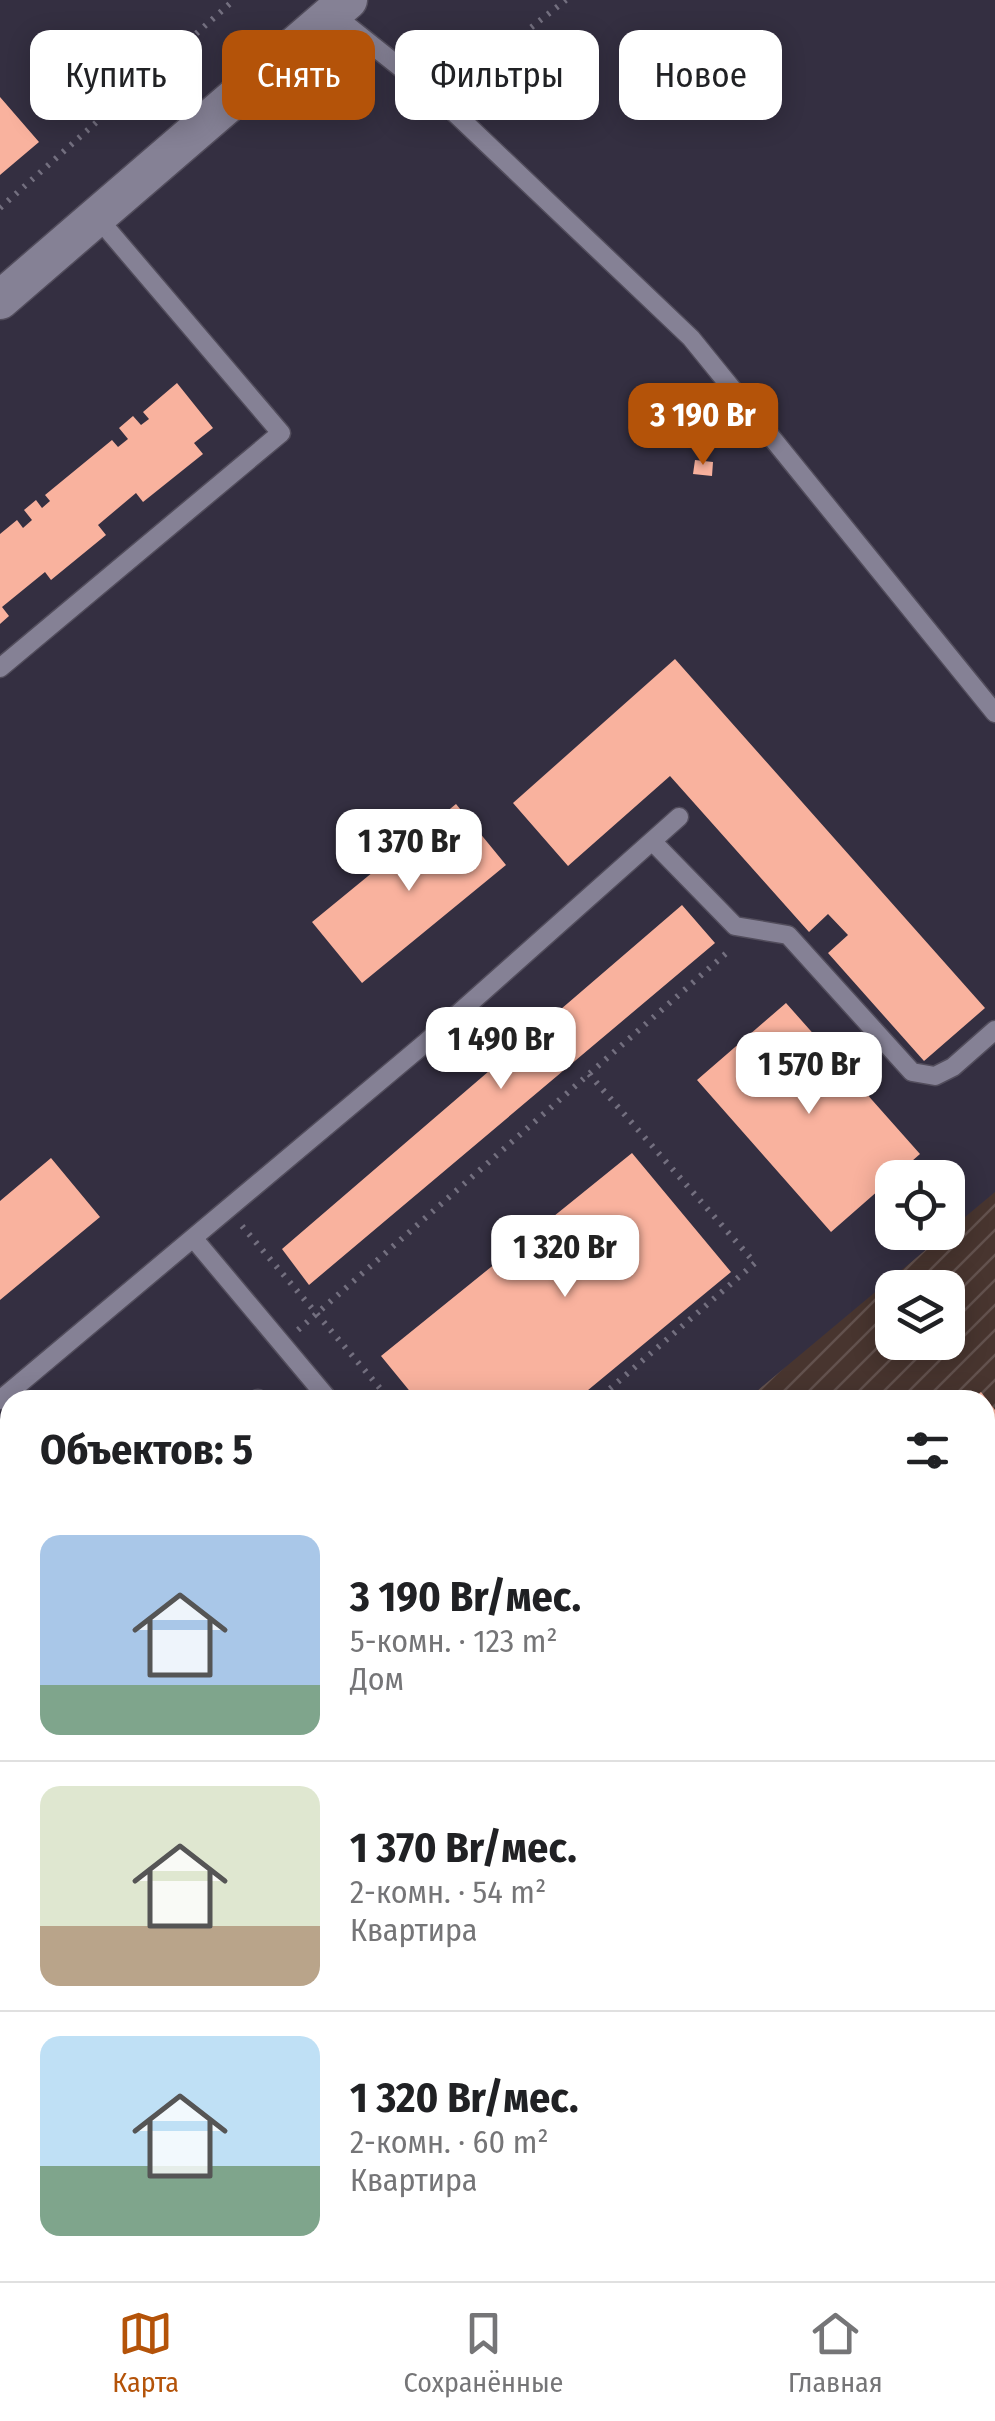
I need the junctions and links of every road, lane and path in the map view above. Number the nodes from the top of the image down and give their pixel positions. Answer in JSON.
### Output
{"nodes":[{"id":1,"x":234,"y":0,"type":"edge"},
{"id":2,"x":566,"y":0,"type":"edge"},
{"id":3,"x":340,"y":7,"type":"edge"},
{"id":4,"x":528,"y":30,"type":"edge"},
{"id":5,"x":395,"y":58,"type":"edge"},
{"id":6,"x":461,"y":120,"type":"edge"},
{"id":7,"x":0,"y":208,"type":"edge"},
{"id":8,"x":97,"y":217,"type":"junction"},
{"id":9,"x":0,"y":300,"type":"edge"},
{"id":10,"x":0,"y":668,"type":"edge"},
{"id":11,"x":995,"y":713,"type":"edge"},
{"id":12,"x":679,"y":817,"type":"dead end"},
{"id":13,"x":652,"y":840,"type":"junction"},
{"id":14,"x":754,"y":929,"type":"junction"},
{"id":15,"x":995,"y":1030,"type":"edge"},
{"id":16,"x":589,"y":1074,"type":"junction"},
{"id":17,"x":228,"y":1210,"type":"junction"},
{"id":18,"x":194,"y":1239,"type":"junction"},
{"id":19,"x":317,"y":1314,"type":"junction"},
{"id":20,"x":282,"y":1344,"type":"junction"},
{"id":21,"x":12,"y":1390,"type":"edge"},
{"id":22,"x":321,"y":1390,"type":"edge"},
{"id":23,"x":382,"y":1390,"type":"edge"},
{"id":24,"x":609,"y":1390,"type":"edge"}],
"edges":[{"from":1,"to":7,"type":"path"},
{"from":2,"to":4,"type":"path"},
{"from":3,"to":5,"type":"lane"},
{"from":3,"to":8,"type":"street"},
{"from":6,"to":11,"type":"lane"},
{"from":8,"to":9,"type":"street"},
{"from":8,"to":10,"type":"lane"},
{"from":12,"to":13,"type":"lane"},
{"from":13,"to":14,"type":"lane"},
{"from":13,"to":17,"type":"lane"},
{"from":14,"to":15,"type":"lane"},
{"from":14,"to":16,"type":"path"},
{"from":16,"to":19,"type":"path"},
{"from":16,"to":24,"type":"path"},
{"from":17,"to":18,"type":"lane"},
{"from":17,"to":19,"type":"path"},
{"from":18,"to":20,"type":"lane"},
{"from":18,"to":21,"type":"lane"},
{"from":19,"to":20,"type":"path"},
{"from":19,"to":23,"type":"path"},
{"from":20,"to":22,"type":"lane"}]}
